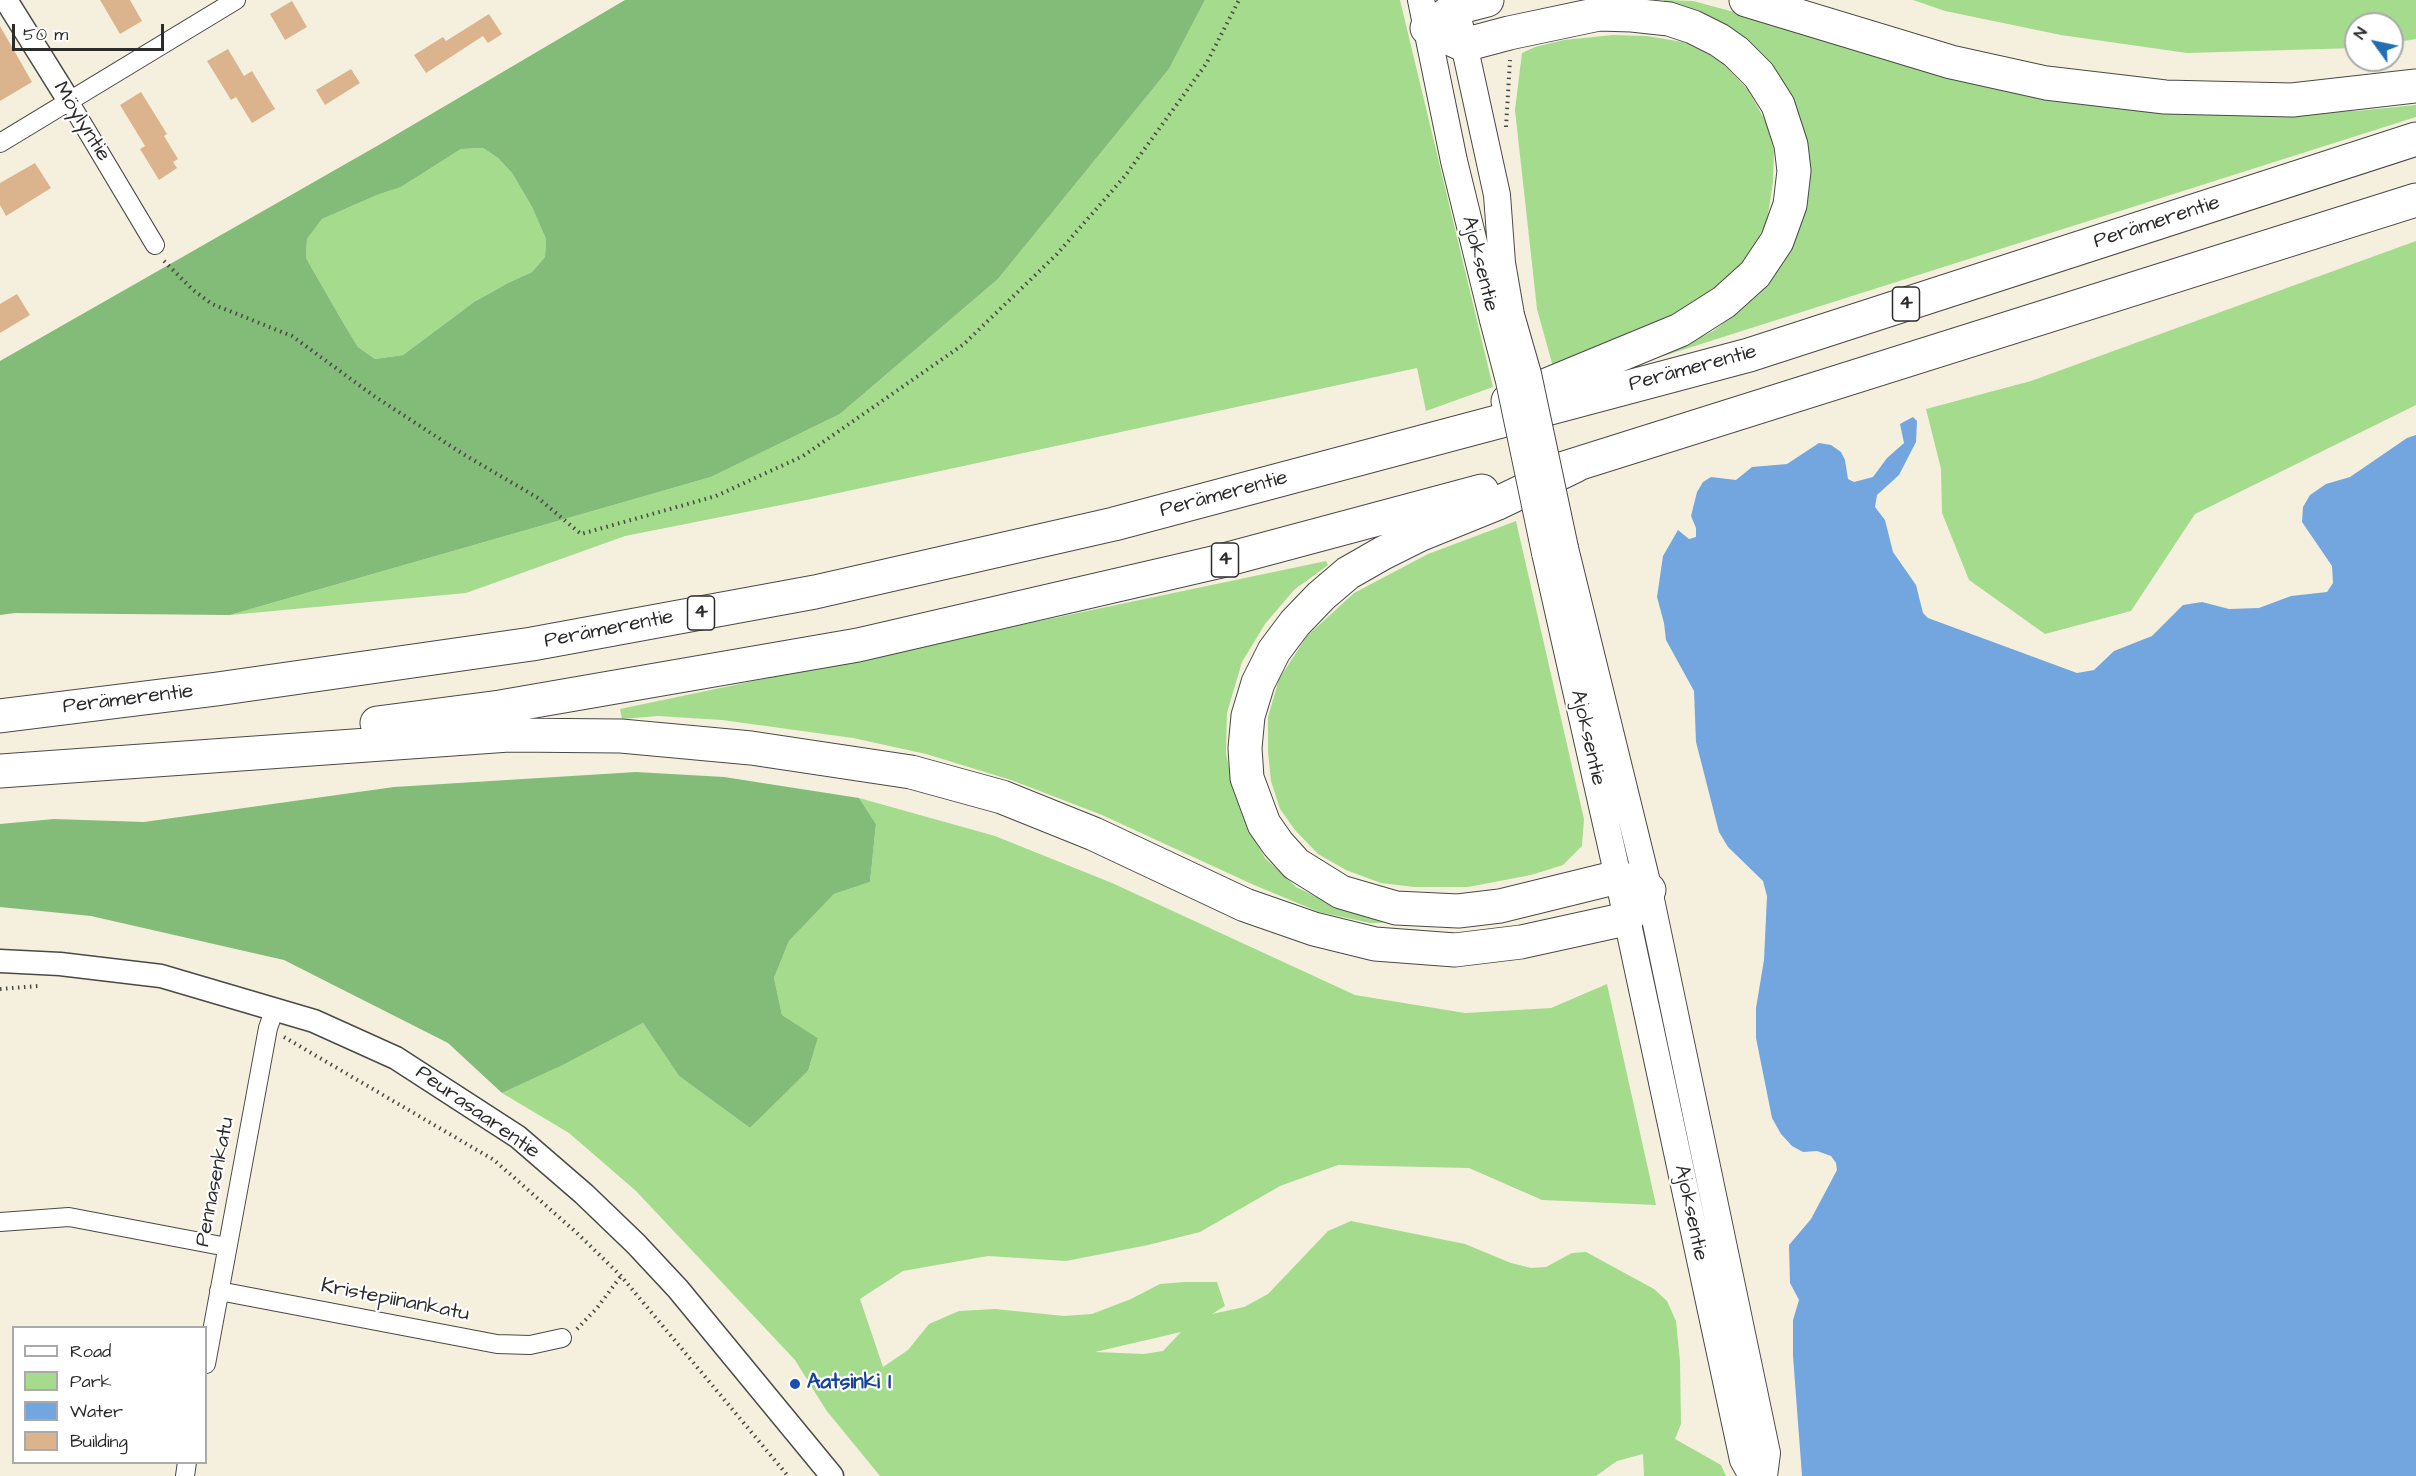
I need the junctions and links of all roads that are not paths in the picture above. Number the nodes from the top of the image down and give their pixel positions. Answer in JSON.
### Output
{"nodes":[{"id":1,"x":6,"y":0,"type":"edge"},
{"id":2,"x":236,"y":0,"type":"edge"},
{"id":3,"x":1487,"y":0,"type":"edge"},
{"id":4,"x":1746,"y":0,"type":"edge"},
{"id":5,"x":1454,"y":4,"type":"edge"},
{"id":6,"x":1424,"y":14,"type":"edge"},
{"id":7,"x":1464,"y":45,"type":"junction"},
{"id":8,"x":2416,"y":86,"type":"edge"},
{"id":9,"x":69,"y":101,"type":"junction"},
{"id":10,"x":2416,"y":138,"type":"edge"},
{"id":11,"x":0,"y":142,"type":"edge"},
{"id":12,"x":2416,"y":200,"type":"edge"},
{"id":13,"x":154,"y":245,"type":"road end"},
{"id":14,"x":1502,"y":318,"type":"junction"},
{"id":15,"x":1390,"y":450,"type":"junction"},
{"id":16,"x":1575,"y":466,"type":"junction"},
{"id":17,"x":1555,"y":551,"type":"junction"},
{"id":18,"x":0,"y":716,"type":"edge"},
{"id":19,"x":0,"y":769,"type":"edge"},
{"id":20,"x":1618,"y":877,"type":"junction"},
{"id":21,"x":1649,"y":890,"type":"junction"},
{"id":22,"x":1626,"y":919,"type":"junction"},
{"id":23,"x":0,"y":961,"type":"edge"},
{"id":24,"x":271,"y":1018,"type":"junction"},
{"id":25,"x":0,"y":1222,"type":"edge"},
{"id":26,"x":227,"y":1247,"type":"junction"},
{"id":27,"x":219,"y":1291,"type":"junction"},
{"id":28,"x":562,"y":1338,"type":"road end"},
{"id":29,"x":207,"y":1358,"type":"edge"},
{"id":30,"x":832,"y":1476,"type":"edge"},
{"id":31,"x":1752,"y":1476,"type":"edge"},
{"id":32,"x":1764,"y":1476,"type":"edge"}],
"edges":[{"from":1,"to":9,"type":"street","name":"Möylyntie"},
{"from":2,"to":9,"type":"street"},
{"from":3,"to":5,"type":"highway"},
{"from":4,"to":8,"type":"highway"},
{"from":5,"to":6,"type":"highway"},
{"from":5,"to":7,"type":"main road","name":"Ajoksentie"},
{"from":6,"to":7,"type":"highway"},
{"from":6,"to":14,"type":"main road","name":"Ajoksentie"},
{"from":7,"to":14,"type":"main road","name":"Ajoksentie"},
{"from":7,"to":15,"type":"highway"},
{"from":9,"to":11,"type":"street"},
{"from":9,"to":13,"type":"street","name":"Möylyntie"},
{"from":10,"to":15,"type":"highway","name":"Perämerentie","number":"4"},
{"from":12,"to":16,"type":"highway","number":"4"},
{"from":14,"to":17,"type":"main road","name":"Ajoksentie","bridge":true},
{"from":15,"to":18,"type":"highway","name":"Perämerentie","number":"4"},
{"from":16,"to":19,"type":"highway","number":"4"},
{"from":16,"to":20,"type":"highway"},
{"from":17,"to":20,"type":"main road","name":"Ajoksentie"},
{"from":17,"to":21,"type":"main road","name":"Ajoksentie"},
{"from":19,"to":22,"type":"highway"},
{"from":20,"to":21,"type":"highway"},
{"from":20,"to":22,"type":"main road","name":"Ajoksentie"},
{"from":21,"to":22,"type":"highway"},
{"from":21,"to":32,"type":"main road","name":"Ajoksentie"},
{"from":22,"to":31,"type":"main road","name":"Ajoksentie"},
{"from":23,"to":24,"type":"street","name":"Peurasaarentie"},
{"from":24,"to":26,"type":"street","name":"Pennasenkatu"},
{"from":24,"to":30,"type":"street","name":"Peurasaarentie"},
{"from":25,"to":26,"type":"street"},
{"from":26,"to":27,"type":"street","name":"Pennasenkatu"},
{"from":27,"to":28,"type":"street","name":"Kristepiinankatu"},
{"from":27,"to":29,"type":"street","name":"Pennasenkatu"}]}
